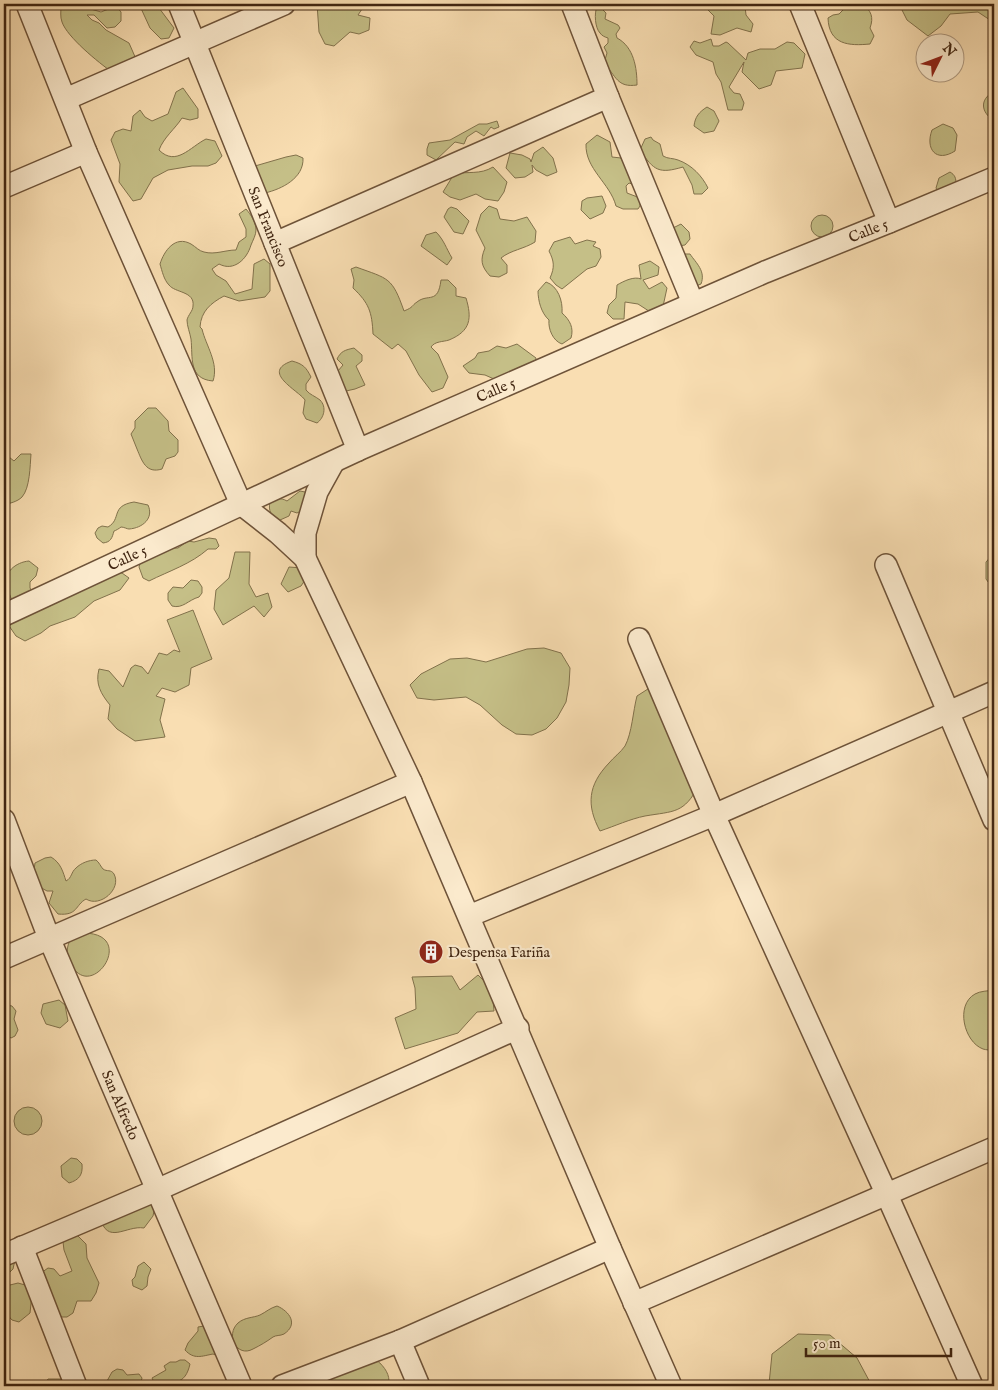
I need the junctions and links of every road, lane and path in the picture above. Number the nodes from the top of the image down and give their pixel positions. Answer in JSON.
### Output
{"nodes":[{"id":1,"x":27,"y":4,"type":"edge"},
{"id":2,"x":179,"y":4,"type":"edge"},
{"id":3,"x":284,"y":4,"type":"edge"},
{"id":4,"x":572,"y":4,"type":"edge"},
{"id":5,"x":800,"y":4,"type":"edge"},
{"id":6,"x":195,"y":43,"type":"junction"},
{"id":7,"x":608,"y":97,"type":"junction"},
{"id":8,"x":66,"y":99,"type":"junction"},
{"id":9,"x":86,"y":152,"type":"junction"},
{"id":10,"x":994,"y":178,"type":"edge"},
{"id":11,"x":4,"y":188,"type":"edge"},
{"id":12,"x":889,"y":222,"type":"junction"},
{"id":13,"x":276,"y":243,"type":"junction"},
{"id":14,"x":693,"y":303,"type":"junction"},
{"id":15,"x":358,"y":450,"type":"junction"},
{"id":16,"x":333,"y":462,"type":"junction"},
{"id":17,"x":241,"y":504,"type":"junction"},
{"id":18,"x":305,"y":558,"type":"junction"},
{"id":19,"x":886,"y":565,"type":"dead end"},
{"id":20,"x":4,"y":615,"type":"edge"},
{"id":21,"x":639,"y":639,"type":"dead end"},
{"id":22,"x":994,"y":692,"type":"edge"},
{"id":23,"x":948,"y":712,"type":"junction"},
{"id":24,"x":412,"y":782,"type":"junction"},
{"id":25,"x":714,"y":815,"type":"junction"},
{"id":26,"x":4,"y":820,"type":"edge"},
{"id":27,"x":994,"y":820,"type":"edge"},
{"id":28,"x":470,"y":916,"type":"junction"},
{"id":29,"x":49,"y":938,"type":"junction"},
{"id":30,"x":4,"y":958,"type":"edge"},
{"id":31,"x":518,"y":1028,"type":"junction"},
{"id":32,"x":994,"y":1148,"type":"edge"},
{"id":33,"x":157,"y":1190,"type":"junction"},
{"id":34,"x":887,"y":1195,"type":"junction"},
{"id":35,"x":610,"y":1248,"type":"junction"},
{"id":36,"x":13,"y":1251,"type":"edge"},
{"id":37,"x":634,"y":1303,"type":"junction"},
{"id":38,"x":400,"y":1341,"type":"junction"},
{"id":39,"x":76,"y":1386,"type":"edge"},
{"id":40,"x":241,"y":1386,"type":"edge"},
{"id":41,"x":282,"y":1386,"type":"edge"},
{"id":42,"x":419,"y":1386,"type":"edge"},
{"id":43,"x":671,"y":1386,"type":"edge"},
{"id":44,"x":972,"y":1386,"type":"edge"}],
"edges":[{"from":1,"to":8,"type":"street"},
{"from":2,"to":6,"type":"street","name":"San Francisco"},
{"from":3,"to":6,"type":"street"},
{"from":4,"to":7,"type":"street"},
{"from":5,"to":12,"type":"street"},
{"from":6,"to":8,"type":"street"},
{"from":6,"to":13,"type":"street","name":"San Francisco"},
{"from":7,"to":13,"type":"street"},
{"from":7,"to":14,"type":"street"},
{"from":8,"to":9,"type":"street"},
{"from":9,"to":11,"type":"street"},
{"from":9,"to":17,"type":"street"},
{"from":10,"to":12,"type":"street","name":"Calle 5"},
{"from":12,"to":14,"type":"street","name":"Calle 5"},
{"from":13,"to":15,"type":"street","name":"San Francisco"},
{"from":14,"to":15,"type":"street","name":"Calle 5"},
{"from":15,"to":16,"type":"street","name":"Calle 5"},
{"from":16,"to":17,"type":"street","name":"Calle 5"},
{"from":16,"to":18,"type":"street"},
{"from":17,"to":18,"type":"street"},
{"from":17,"to":20,"type":"street","name":"Calle 5"},
{"from":18,"to":24,"type":"street"},
{"from":19,"to":23,"type":"street"},
{"from":21,"to":25,"type":"street"},
{"from":22,"to":23,"type":"street"},
{"from":23,"to":25,"type":"street"},
{"from":23,"to":27,"type":"street"},
{"from":24,"to":28,"type":"street"},
{"from":24,"to":29,"type":"street"},
{"from":25,"to":28,"type":"street"},
{"from":25,"to":34,"type":"street"},
{"from":26,"to":29,"type":"street","name":"San Alfredo"},
{"from":28,"to":31,"type":"street"},
{"from":29,"to":30,"type":"street"},
{"from":29,"to":33,"type":"street","name":"San Alfredo"},
{"from":31,"to":33,"type":"street"},
{"from":31,"to":35,"type":"street"},
{"from":32,"to":34,"type":"street"},
{"from":33,"to":36,"type":"street"},
{"from":33,"to":40,"type":"street","name":"San Alfredo"},
{"from":34,"to":37,"type":"street"},
{"from":34,"to":44,"type":"street"},
{"from":35,"to":37,"type":"street"},
{"from":35,"to":38,"type":"street"},
{"from":36,"to":39,"type":"street"},
{"from":37,"to":43,"type":"street"},
{"from":38,"to":41,"type":"street"},
{"from":38,"to":42,"type":"street"}]}
